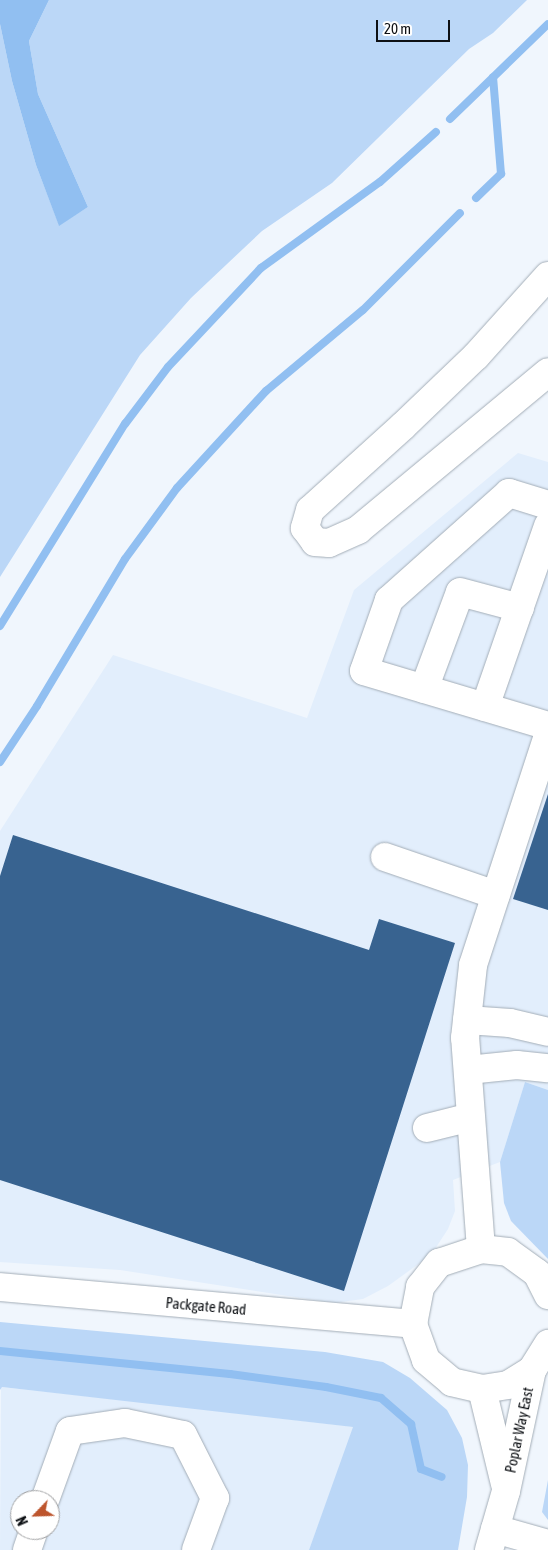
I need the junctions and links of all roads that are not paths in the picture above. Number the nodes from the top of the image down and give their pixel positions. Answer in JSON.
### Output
{"nodes":[{"id":1,"x":548,"y":276,"type":"edge"},
{"id":2,"x":548,"y":372,"type":"edge"},
{"id":3,"x":548,"y":505,"type":"edge"},
{"id":4,"x":548,"y":526,"type":"edge"},
{"id":5,"x":520,"y":608,"type":"junction"},
{"id":6,"x":424,"y":689,"type":"junction"},
{"id":7,"x":486,"y":707,"type":"junction"},
{"id":8,"x":548,"y":726,"type":"edge"},
{"id":9,"x":548,"y":736,"type":"edge"},
{"id":10,"x":385,"y":857,"type":"dead end"},
{"id":11,"x":496,"y":895,"type":"junction"},
{"id":12,"x":467,"y":1020,"type":"junction"},
{"id":13,"x":548,"y":1032,"type":"edge"},
{"id":14,"x":548,"y":1068,"type":"edge"},
{"id":15,"x":468,"y":1070,"type":"junction"},
{"id":16,"x":471,"y":1117,"type":"junction"},
{"id":17,"x":427,"y":1128,"type":"dead end"},
{"id":18,"x":480,"y":1248,"type":"junction"},
{"id":19,"x":0,"y":1288,"type":"edge"},
{"id":20,"x":548,"y":1295,"type":"edge"},
{"id":21,"x":412,"y":1324,"type":"junction"},
{"id":22,"x":548,"y":1344,"type":"edge"},
{"id":23,"x":532,"y":1370,"type":"junction"},
{"id":24,"x":482,"y":1389,"type":"junction"},
{"id":25,"x":49,"y":1490,"type":"edge"},
{"id":26,"x":506,"y":1490,"type":"junction"},
{"id":27,"x":492,"y":1540,"type":"edge"},
{"id":28,"x":548,"y":1544,"type":"edge"},
{"id":29,"x":196,"y":1550,"type":"edge"}],
"edges":[{"from":1,"to":2,"type":"street"},
{"from":3,"to":6,"type":"street"},
{"from":4,"to":5,"type":"street"},
{"from":5,"to":6,"type":"street"},
{"from":5,"to":7,"type":"street"},
{"from":6,"to":7,"type":"street"},
{"from":7,"to":8,"type":"street"},
{"from":9,"to":11,"type":"street"},
{"from":10,"to":11,"type":"street"},
{"from":11,"to":12,"type":"street"},
{"from":12,"to":13,"type":"street"},
{"from":12,"to":15,"type":"street"},
{"from":14,"to":15,"type":"street"},
{"from":15,"to":16,"type":"street"},
{"from":16,"to":17,"type":"street"},
{"from":16,"to":18,"type":"street"},
{"from":18,"to":20,"type":"street"},
{"from":18,"to":21,"type":"street"},
{"from":19,"to":21,"type":"street","name":"Packgate Road"},
{"from":21,"to":24,"type":"street","name":"Poplar Way East"},
{"from":22,"to":23,"type":"street","name":"Poplar Way East"},
{"from":23,"to":24,"type":"street","name":"Poplar Way East"},
{"from":23,"to":26,"type":"street","name":"Poplar Way East"},
{"from":24,"to":26,"type":"street","name":"Poplar Way East"},
{"from":25,"to":29,"type":"street"},
{"from":26,"to":27,"type":"street","name":"Poplar Way East"},
{"from":27,"to":28,"type":"street"}]}
